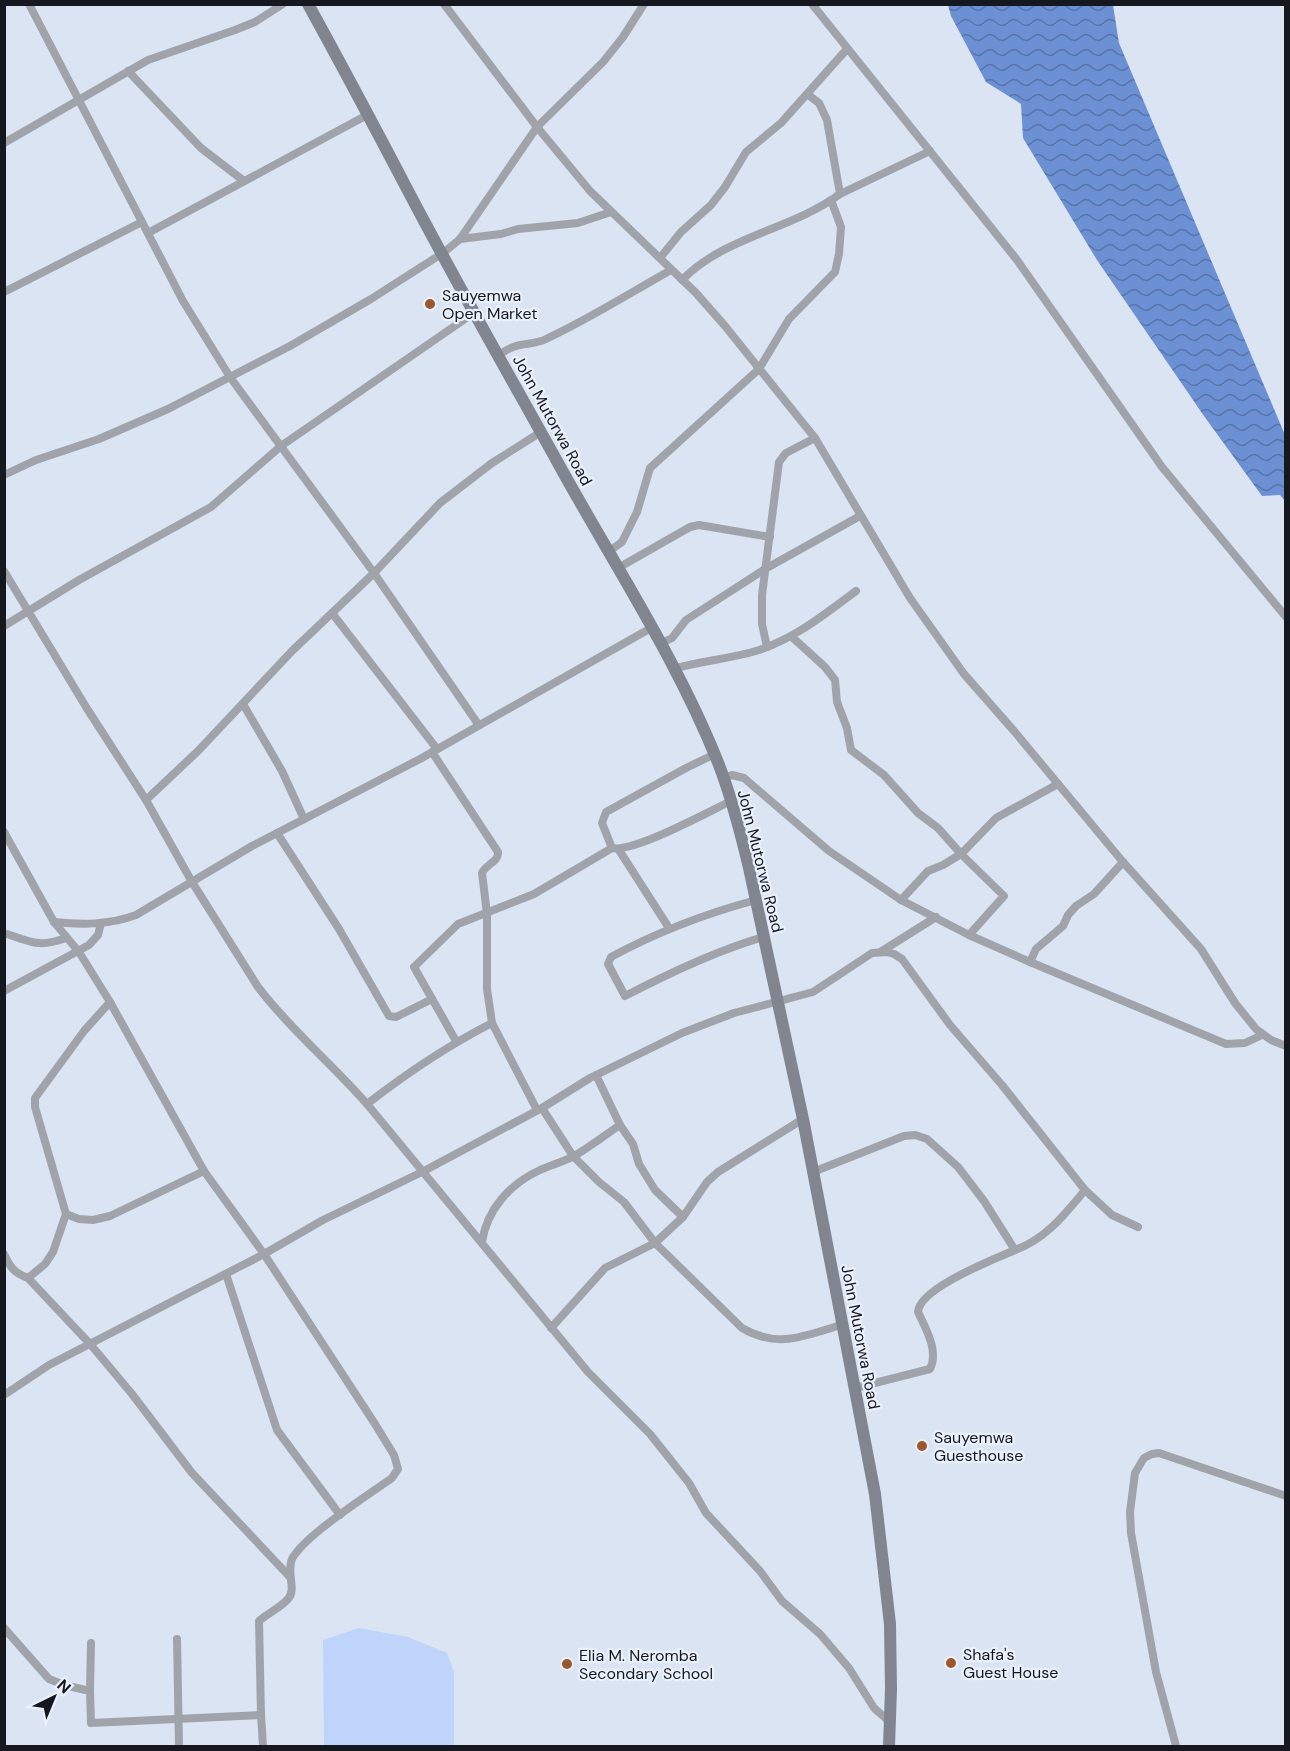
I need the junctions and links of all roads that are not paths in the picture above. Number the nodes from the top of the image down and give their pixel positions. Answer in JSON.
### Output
{"nodes":[{"id":1,"x":29,"y":4,"type":"edge"},
{"id":2,"x":284,"y":4,"type":"edge"},
{"id":3,"x":308,"y":4,"type":"edge"},
{"id":4,"x":444,"y":4,"type":"edge"},
{"id":5,"x":644,"y":4,"type":"edge"},
{"id":6,"x":812,"y":4,"type":"edge"},
{"id":7,"x":847,"y":49,"type":"junction"},
{"id":8,"x":129,"y":71,"type":"junction"},
{"id":9,"x":807,"y":94,"type":"junction"},
{"id":10,"x":79,"y":99,"type":"junction"},
{"id":11,"x":369,"y":114,"type":"junction"},
{"id":12,"x":537,"y":127,"type":"junction"},
{"id":13,"x":4,"y":143,"type":"edge"},
{"id":14,"x":930,"y":151,"type":"junction"},
{"id":15,"x":243,"y":182,"type":"junction"},
{"id":16,"x":840,"y":194,"type":"junction"},
{"id":17,"x":831,"y":200,"type":"junction"},
{"id":18,"x":611,"y":212,"type":"junction"},
{"id":19,"x":142,"y":222,"type":"junction"},
{"id":20,"x":148,"y":232,"type":"junction"},
{"id":21,"x":460,"y":240,"type":"junction"},
{"id":22,"x":443,"y":253,"type":"junction"},
{"id":23,"x":660,"y":258,"type":"junction"},
{"id":24,"x":671,"y":270,"type":"junction"},
{"id":25,"x":682,"y":280,"type":"junction"},
{"id":26,"x":4,"y":292,"type":"edge"},
{"id":27,"x":475,"y":312,"type":"junction"},
{"id":28,"x":499,"y":355,"type":"junction"},
{"id":29,"x":759,"y":369,"type":"junction"},
{"id":30,"x":230,"y":377,"type":"junction"},
{"id":31,"x":541,"y":432,"type":"junction"},
{"id":32,"x":815,"y":438,"type":"junction"},
{"id":33,"x":281,"y":446,"type":"junction"},
{"id":34,"x":4,"y":475,"type":"edge"},
{"id":35,"x":860,"y":516,"type":"junction"},
{"id":36,"x":770,"y":537,"type":"junction"},
{"id":37,"x":608,"y":552,"type":"junction"},
{"id":38,"x":618,"y":568,"type":"junction"},
{"id":39,"x":765,"y":569,"type":"junction"},
{"id":40,"x":4,"y":572,"type":"edge"},
{"id":41,"x":374,"y":573,"type":"junction"},
{"id":42,"x":856,"y":591,"type":"dead end"},
{"id":43,"x":28,"y":611,"type":"junction"},
{"id":44,"x":332,"y":613,"type":"junction"},
{"id":45,"x":1286,"y":617,"type":"edge"},
{"id":46,"x":4,"y":626,"type":"edge"},
{"id":47,"x":651,"y":628,"type":"junction"},
{"id":48,"x":792,"y":637,"type":"junction"},
{"id":49,"x":660,"y":644,"type":"junction"},
{"id":50,"x":767,"y":647,"type":"junction"},
{"id":51,"x":673,"y":669,"type":"junction"},
{"id":52,"x":243,"y":704,"type":"junction"},
{"id":53,"x":478,"y":724,"type":"junction"},
{"id":54,"x":435,"y":751,"type":"junction"},
{"id":55,"x":714,"y":754,"type":"junction"},
{"id":56,"x":724,"y":778,"type":"junction"},
{"id":57,"x":1058,"y":784,"type":"junction"},
{"id":58,"x":146,"y":800,"type":"junction"},
{"id":59,"x":731,"y":801,"type":"junction"},
{"id":60,"x":304,"y":819,"type":"junction"},
{"id":61,"x":4,"y":832,"type":"edge"},
{"id":62,"x":277,"y":833,"type":"junction"},
{"id":63,"x":616,"y":849,"type":"junction"},
{"id":64,"x":961,"y":854,"type":"junction"},
{"id":65,"x":1124,"y":862,"type":"junction"},
{"id":66,"x":192,"y":882,"type":"junction"},
{"id":67,"x":756,"y":900,"type":"junction"},
{"id":68,"x":901,"y":900,"type":"junction"},
{"id":69,"x":487,"y":914,"type":"junction"},
{"id":70,"x":936,"y":917,"type":"junction"},
{"id":71,"x":54,"y":922,"type":"junction"},
{"id":72,"x":101,"y":923,"type":"junction"},
{"id":73,"x":669,"y":928,"type":"junction"},
{"id":74,"x":4,"y":933,"type":"edge"},
{"id":75,"x":969,"y":935,"type":"junction"},
{"id":76,"x":763,"y":937,"type":"junction"},
{"id":77,"x":66,"y":938,"type":"junction"},
{"id":78,"x":79,"y":951,"type":"junction"},
{"id":79,"x":882,"y":951,"type":"junction"},
{"id":80,"x":1030,"y":962,"type":"junction"},
{"id":81,"x":4,"y":991,"type":"edge"},
{"id":82,"x":432,"y":999,"type":"junction"},
{"id":83,"x":778,"y":1001,"type":"junction"},
{"id":84,"x":110,"y":1002,"type":"junction"},
{"id":85,"x":492,"y":1023,"type":"junction"},
{"id":86,"x":1262,"y":1035,"type":"junction"},
{"id":87,"x":456,"y":1041,"type":"junction"},
{"id":88,"x":1286,"y":1046,"type":"edge"},
{"id":89,"x":596,"y":1075,"type":"junction"},
{"id":90,"x":367,"y":1104,"type":"junction"},
{"id":91,"x":539,"y":1109,"type":"junction"},
{"id":92,"x":803,"y":1119,"type":"junction"},
{"id":93,"x":620,"y":1125,"type":"junction"},
{"id":94,"x":573,"y":1156,"type":"junction"},
{"id":95,"x":204,"y":1171,"type":"junction"},
{"id":96,"x":422,"y":1172,"type":"junction"},
{"id":97,"x":813,"y":1172,"type":"junction"},
{"id":98,"x":1085,"y":1190,"type":"junction"},
{"id":99,"x":66,"y":1214,"type":"junction"},
{"id":100,"x":683,"y":1217,"type":"junction"},
{"id":101,"x":1138,"y":1227,"type":"dead end"},
{"id":102,"x":482,"y":1242,"type":"junction"},
{"id":103,"x":655,"y":1243,"type":"junction"},
{"id":104,"x":1015,"y":1250,"type":"junction"},
{"id":105,"x":4,"y":1254,"type":"edge"},
{"id":106,"x":264,"y":1254,"type":"junction"},
{"id":107,"x":226,"y":1274,"type":"junction"},
{"id":108,"x":28,"y":1278,"type":"junction"},
{"id":109,"x":842,"y":1325,"type":"junction"},
{"id":110,"x":551,"y":1328,"type":"junction"},
{"id":111,"x":91,"y":1345,"type":"junction"},
{"id":112,"x":855,"y":1388,"type":"junction"},
{"id":113,"x":4,"y":1395,"type":"edge"},
{"id":114,"x":1286,"y":1496,"type":"edge"},
{"id":115,"x":340,"y":1515,"type":"junction"},
{"id":116,"x":289,"y":1576,"type":"junction"},
{"id":117,"x":4,"y":1628,"type":"edge"},
{"id":118,"x":177,"y":1639,"type":"dead end"},
{"id":119,"x":91,"y":1643,"type":"dead end"},
{"id":120,"x":90,"y":1691,"type":"junction"},
{"id":121,"x":261,"y":1715,"type":"junction"},
{"id":122,"x":180,"y":1720,"type":"junction"},
{"id":123,"x":890,"y":1722,"type":"junction"},
{"id":124,"x":179,"y":1746,"type":"edge"},
{"id":125,"x":263,"y":1746,"type":"edge"},
{"id":126,"x":889,"y":1746,"type":"edge"},
{"id":127,"x":1176,"y":1746,"type":"edge"}],
"edges":[{"from":1,"to":10,"type":"street"},
{"from":2,"to":8,"type":"street"},
{"from":3,"to":11,"type":"street","name":"John Mutorwa Road"},
{"from":4,"to":12,"type":"street"},
{"from":5,"to":12,"type":"street"},
{"from":6,"to":7,"type":"street"},
{"from":7,"to":9,"type":"street"},
{"from":7,"to":14,"type":"street"},
{"from":8,"to":10,"type":"street"},
{"from":8,"to":15,"type":"street"},
{"from":9,"to":16,"type":"street"},
{"from":9,"to":23,"type":"street"},
{"from":10,"to":13,"type":"street"},
{"from":10,"to":19,"type":"street"},
{"from":11,"to":15,"type":"street"},
{"from":11,"to":22,"type":"street","name":"John Mutorwa Road"},
{"from":12,"to":18,"type":"street"},
{"from":12,"to":21,"type":"street"},
{"from":14,"to":16,"type":"street"},
{"from":14,"to":45,"type":"street"},
{"from":15,"to":20,"type":"street"},
{"from":16,"to":17,"type":"street"},
{"from":17,"to":25,"type":"street"},
{"from":17,"to":29,"type":"street"},
{"from":18,"to":21,"type":"street"},
{"from":18,"to":23,"type":"street"},
{"from":19,"to":20,"type":"street"},
{"from":19,"to":26,"type":"street"},
{"from":20,"to":30,"type":"street"},
{"from":21,"to":22,"type":"street"},
{"from":22,"to":27,"type":"street","name":"John Mutorwa Road"},
{"from":22,"to":30,"type":"street"},
{"from":23,"to":24,"type":"street"},
{"from":24,"to":25,"type":"street"},
{"from":24,"to":28,"type":"street"},
{"from":25,"to":29,"type":"street"},
{"from":27,"to":28,"type":"street","name":"John Mutorwa Road"},
{"from":27,"to":33,"type":"street"},
{"from":28,"to":31,"type":"street","name":"John Mutorwa Road"},
{"from":29,"to":32,"type":"street"},
{"from":29,"to":37,"type":"street"},
{"from":30,"to":33,"type":"street"},
{"from":30,"to":34,"type":"street"},
{"from":31,"to":37,"type":"street","name":"John Mutorwa Road"},
{"from":31,"to":41,"type":"street"},
{"from":32,"to":35,"type":"street"},
{"from":32,"to":36,"type":"street"},
{"from":33,"to":41,"type":"street"},
{"from":33,"to":43,"type":"street"},
{"from":35,"to":39,"type":"street"},
{"from":35,"to":57,"type":"street"},
{"from":36,"to":38,"type":"street"},
{"from":36,"to":39,"type":"street"},
{"from":37,"to":38,"type":"street","name":"John Mutorwa Road"},
{"from":38,"to":47,"type":"street","name":"John Mutorwa Road"},
{"from":39,"to":49,"type":"street"},
{"from":39,"to":50,"type":"street"},
{"from":40,"to":43,"type":"street"},
{"from":41,"to":44,"type":"street"},
{"from":41,"to":53,"type":"street"},
{"from":42,"to":48,"type":"street"},
{"from":43,"to":46,"type":"street"},
{"from":43,"to":58,"type":"street"},
{"from":44,"to":52,"type":"street"},
{"from":44,"to":54,"type":"street"},
{"from":47,"to":49,"type":"street","name":"John Mutorwa Road"},
{"from":47,"to":53,"type":"street"},
{"from":48,"to":50,"type":"street"},
{"from":48,"to":64,"type":"street"},
{"from":49,"to":51,"type":"street","name":"John Mutorwa Road"},
{"from":50,"to":51,"type":"street"},
{"from":51,"to":55,"type":"street","name":"John Mutorwa Road"},
{"from":52,"to":58,"type":"street"},
{"from":52,"to":60,"type":"street"},
{"from":53,"to":54,"type":"street"},
{"from":54,"to":60,"type":"street"},
{"from":54,"to":69,"type":"street"},
{"from":55,"to":56,"type":"street","name":"John Mutorwa Road"},
{"from":55,"to":63,"type":"street"},
{"from":56,"to":59,"type":"street","name":"John Mutorwa Road"},
{"from":56,"to":68,"type":"street"},
{"from":57,"to":64,"type":"street"},
{"from":57,"to":65,"type":"street"},
{"from":58,"to":66,"type":"street"},
{"from":59,"to":63,"type":"street"},
{"from":59,"to":67,"type":"street","name":"John Mutorwa Road"},
{"from":60,"to":62,"type":"street"},
{"from":61,"to":71,"type":"street"},
{"from":62,"to":66,"type":"street"},
{"from":62,"to":82,"type":"street"},
{"from":63,"to":69,"type":"street"},
{"from":63,"to":73,"type":"street"},
{"from":64,"to":68,"type":"street"},
{"from":64,"to":75,"type":"street"},
{"from":65,"to":80,"type":"street"},
{"from":65,"to":86,"type":"street"},
{"from":66,"to":72,"type":"street"},
{"from":66,"to":90,"type":"street"},
{"from":67,"to":73,"type":"street"},
{"from":67,"to":76,"type":"street","name":"John Mutorwa Road"},
{"from":68,"to":70,"type":"street"},
{"from":69,"to":82,"type":"street"},
{"from":69,"to":85,"type":"street"},
{"from":70,"to":75,"type":"street"},
{"from":70,"to":79,"type":"street"},
{"from":71,"to":72,"type":"street"},
{"from":71,"to":77,"type":"street"},
{"from":72,"to":78,"type":"street"},
{"from":73,"to":76,"type":"street"},
{"from":74,"to":77,"type":"street"},
{"from":75,"to":80,"type":"street"},
{"from":76,"to":83,"type":"street","name":"John Mutorwa Road"},
{"from":77,"to":78,"type":"street"},
{"from":78,"to":81,"type":"street"},
{"from":78,"to":84,"type":"street"},
{"from":79,"to":83,"type":"street"},
{"from":79,"to":98,"type":"street"},
{"from":80,"to":86,"type":"street"},
{"from":82,"to":87,"type":"street"},
{"from":83,"to":89,"type":"street"},
{"from":83,"to":92,"type":"street","name":"John Mutorwa Road"},
{"from":84,"to":95,"type":"street"},
{"from":84,"to":99,"type":"street"},
{"from":85,"to":87,"type":"street"},
{"from":85,"to":91,"type":"street"},
{"from":86,"to":88,"type":"street"},
{"from":87,"to":90,"type":"street"},
{"from":89,"to":91,"type":"street"},
{"from":89,"to":93,"type":"street"},
{"from":90,"to":96,"type":"street"},
{"from":91,"to":94,"type":"street"},
{"from":91,"to":96,"type":"street"},
{"from":92,"to":97,"type":"street","name":"John Mutorwa Road"},
{"from":92,"to":100,"type":"street"},
{"from":93,"to":94,"type":"street"},
{"from":93,"to":100,"type":"street"},
{"from":94,"to":102,"type":"street"},
{"from":94,"to":103,"type":"street"},
{"from":95,"to":99,"type":"street"},
{"from":95,"to":106,"type":"street"},
{"from":96,"to":102,"type":"street"},
{"from":96,"to":106,"type":"street"},
{"from":97,"to":104,"type":"street"},
{"from":97,"to":109,"type":"street","name":"John Mutorwa Road"},
{"from":98,"to":101,"type":"street"},
{"from":98,"to":104,"type":"street"},
{"from":99,"to":108,"type":"street"},
{"from":100,"to":103,"type":"street"},
{"from":102,"to":110,"type":"street"},
{"from":103,"to":109,"type":"street"},
{"from":103,"to":110,"type":"street"},
{"from":104,"to":112,"type":"street"},
{"from":105,"to":108,"type":"street"},
{"from":106,"to":107,"type":"street"},
{"from":106,"to":115,"type":"street"},
{"from":107,"to":111,"type":"street"},
{"from":107,"to":115,"type":"street"},
{"from":108,"to":111,"type":"street"},
{"from":109,"to":112,"type":"street","name":"John Mutorwa Road"},
{"from":110,"to":123,"type":"street"},
{"from":111,"to":113,"type":"street"},
{"from":111,"to":116,"type":"street"},
{"from":112,"to":123,"type":"street","name":"John Mutorwa Road"},
{"from":114,"to":127,"type":"street"},
{"from":115,"to":116,"type":"street"},
{"from":116,"to":121,"type":"street"},
{"from":117,"to":120,"type":"street"},
{"from":118,"to":122,"type":"street"},
{"from":119,"to":120,"type":"street"},
{"from":120,"to":122,"type":"street"},
{"from":121,"to":122,"type":"street"},
{"from":121,"to":125,"type":"street"},
{"from":122,"to":124,"type":"street"},
{"from":123,"to":126,"type":"street","name":"John Mutorwa Road"}]}
